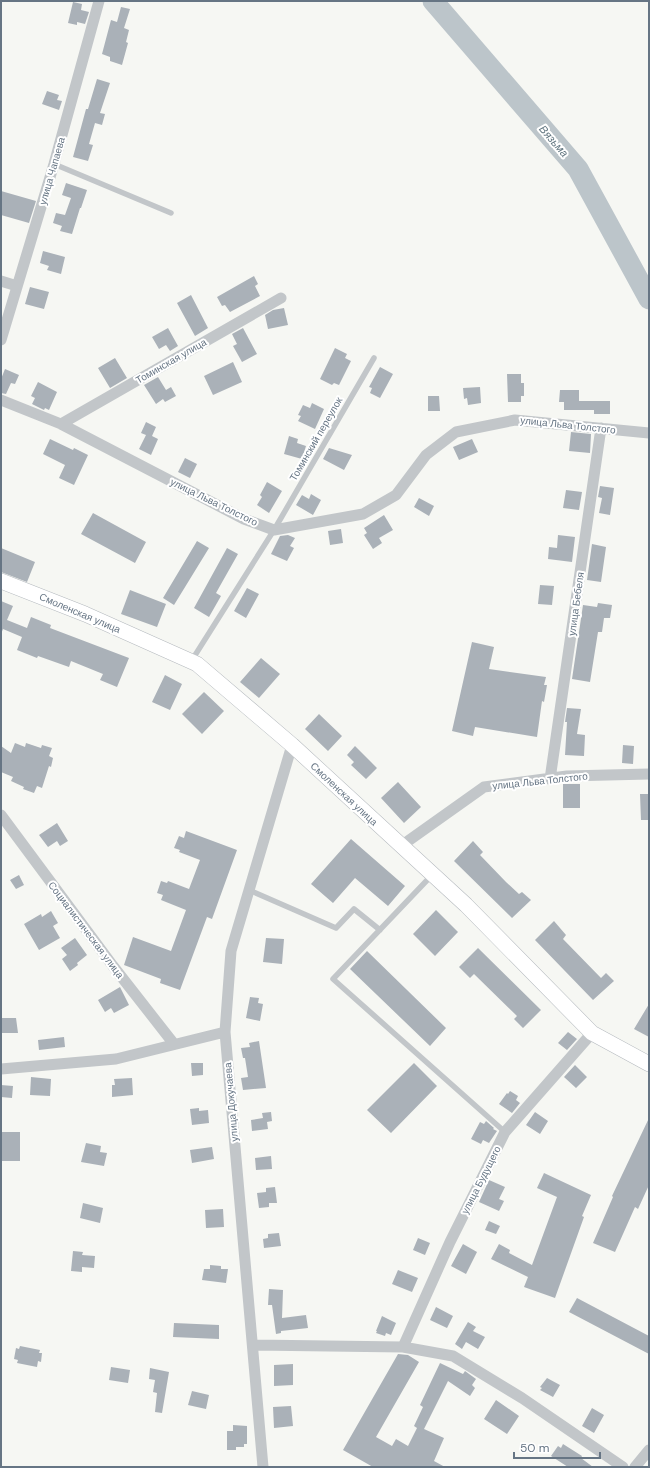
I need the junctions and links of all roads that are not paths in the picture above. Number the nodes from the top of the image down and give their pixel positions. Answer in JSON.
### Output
{"nodes":[{"id":1,"x":99,"y":1,"type":"edge"},
{"id":2,"x":54,"y":164,"type":"junction"},
{"id":3,"x":171,"y":213,"type":"dead end"},
{"id":4,"x":1,"y":281,"type":"edge"},
{"id":5,"x":17,"y":286,"type":"junction"},
{"id":6,"x":281,"y":298,"type":"dead end"},
{"id":7,"x":1,"y":340,"type":"edge"},
{"id":8,"x":374,"y":358,"type":"dead end"},
{"id":9,"x":1,"y":400,"type":"edge"},
{"id":10,"x":61,"y":424,"type":"junction"},
{"id":11,"x":601,"y":428,"type":"junction"},
{"id":12,"x":649,"y":433,"type":"edge"},
{"id":13,"x":274,"y":530,"type":"junction"},
{"id":14,"x":1,"y":581,"type":"edge"},
{"id":15,"x":191,"y":661,"type":"junction"},
{"id":16,"x":292,"y":745,"type":"junction"},
{"id":17,"x":649,"y":774,"type":"edge"},
{"id":18,"x":550,"y":778,"type":"junction"},
{"id":19,"x":1,"y":814,"type":"edge"},
{"id":20,"x":401,"y":846,"type":"junction"},
{"id":21,"x":432,"y":875,"type":"junction"},
{"id":22,"x":249,"y":890,"type":"junction"},
{"id":23,"x":380,"y":930,"type":"junction"},
{"id":24,"x":224,"y":1032,"type":"junction"},
{"id":25,"x":592,"y":1033,"type":"junction"},
{"id":26,"x":174,"y":1044,"type":"junction"},
{"id":27,"x":649,"y":1064,"type":"edge"},
{"id":28,"x":1,"y":1069,"type":"edge"},
{"id":29,"x":506,"y":1132,"type":"junction"},
{"id":30,"x":253,"y":1344,"type":"junction"},
{"id":31,"x":403,"y":1347,"type":"junction"},
{"id":32,"x":649,"y":1450,"type":"edge"},
{"id":33,"x":263,"y":1467,"type":"edge"},
{"id":34,"x":623,"y":1467,"type":"edge"},
{"id":35,"x":635,"y":1467,"type":"edge"}],
"edges":[{"from":1,"to":2,"type":"street","name":"улица Чапаева"},
{"from":2,"to":3,"type":"lane"},
{"from":2,"to":5,"type":"street","name":"улица Чапаева"},
{"from":4,"to":5,"type":"street"},
{"from":5,"to":7,"type":"street","name":"улица Чапаева"},
{"from":6,"to":10,"type":"street","name":"Томинская улица"},
{"from":8,"to":13,"type":"lane","name":"Томинский переулок"},
{"from":9,"to":10,"type":"street","name":"улица Льва Толстого"},
{"from":10,"to":13,"type":"street","name":"улица Льва Толстого"},
{"from":11,"to":12,"type":"street","name":"улица Льва Толстого"},
{"from":11,"to":13,"type":"street","name":"улица Льва Толстого"},
{"from":11,"to":18,"type":"street","name":"улица Бебеля"},
{"from":13,"to":15,"type":"lane","name":"Томинский переулок"},
{"from":14,"to":15,"type":"main road","name":"Смоленская улица"},
{"from":15,"to":16,"type":"main road","name":"Смоленская улица"},
{"from":16,"to":20,"type":"main road","name":"Смоленская улица"},
{"from":16,"to":22,"type":"street","name":"улица Докучаева"},
{"from":17,"to":18,"type":"street","name":"улица Льва Толстого"},
{"from":18,"to":20,"type":"street","name":"улица Льва Толстого"},
{"from":19,"to":26,"type":"street","name":"Социалистическая улица"},
{"from":20,"to":21,"type":"main road","name":"Смоленская улица"},
{"from":21,"to":23,"type":"lane"},
{"from":21,"to":25,"type":"main road","name":"Смоленская улица"},
{"from":22,"to":23,"type":"lane"},
{"from":22,"to":24,"type":"street","name":"улица Докучаева"},
{"from":23,"to":29,"type":"lane"},
{"from":24,"to":26,"type":"street"},
{"from":24,"to":30,"type":"street","name":"улица Докучаева"},
{"from":25,"to":27,"type":"main road","name":"Смоленская улица"},
{"from":25,"to":29,"type":"street","name":"улица Будущего"},
{"from":26,"to":28,"type":"street"},
{"from":29,"to":31,"type":"street","name":"улица Будущего"},
{"from":30,"to":31,"type":"street"},
{"from":30,"to":33,"type":"street","name":"улица Докучаева"},
{"from":31,"to":34,"type":"street"},
{"from":32,"to":35,"type":"street"}]}
